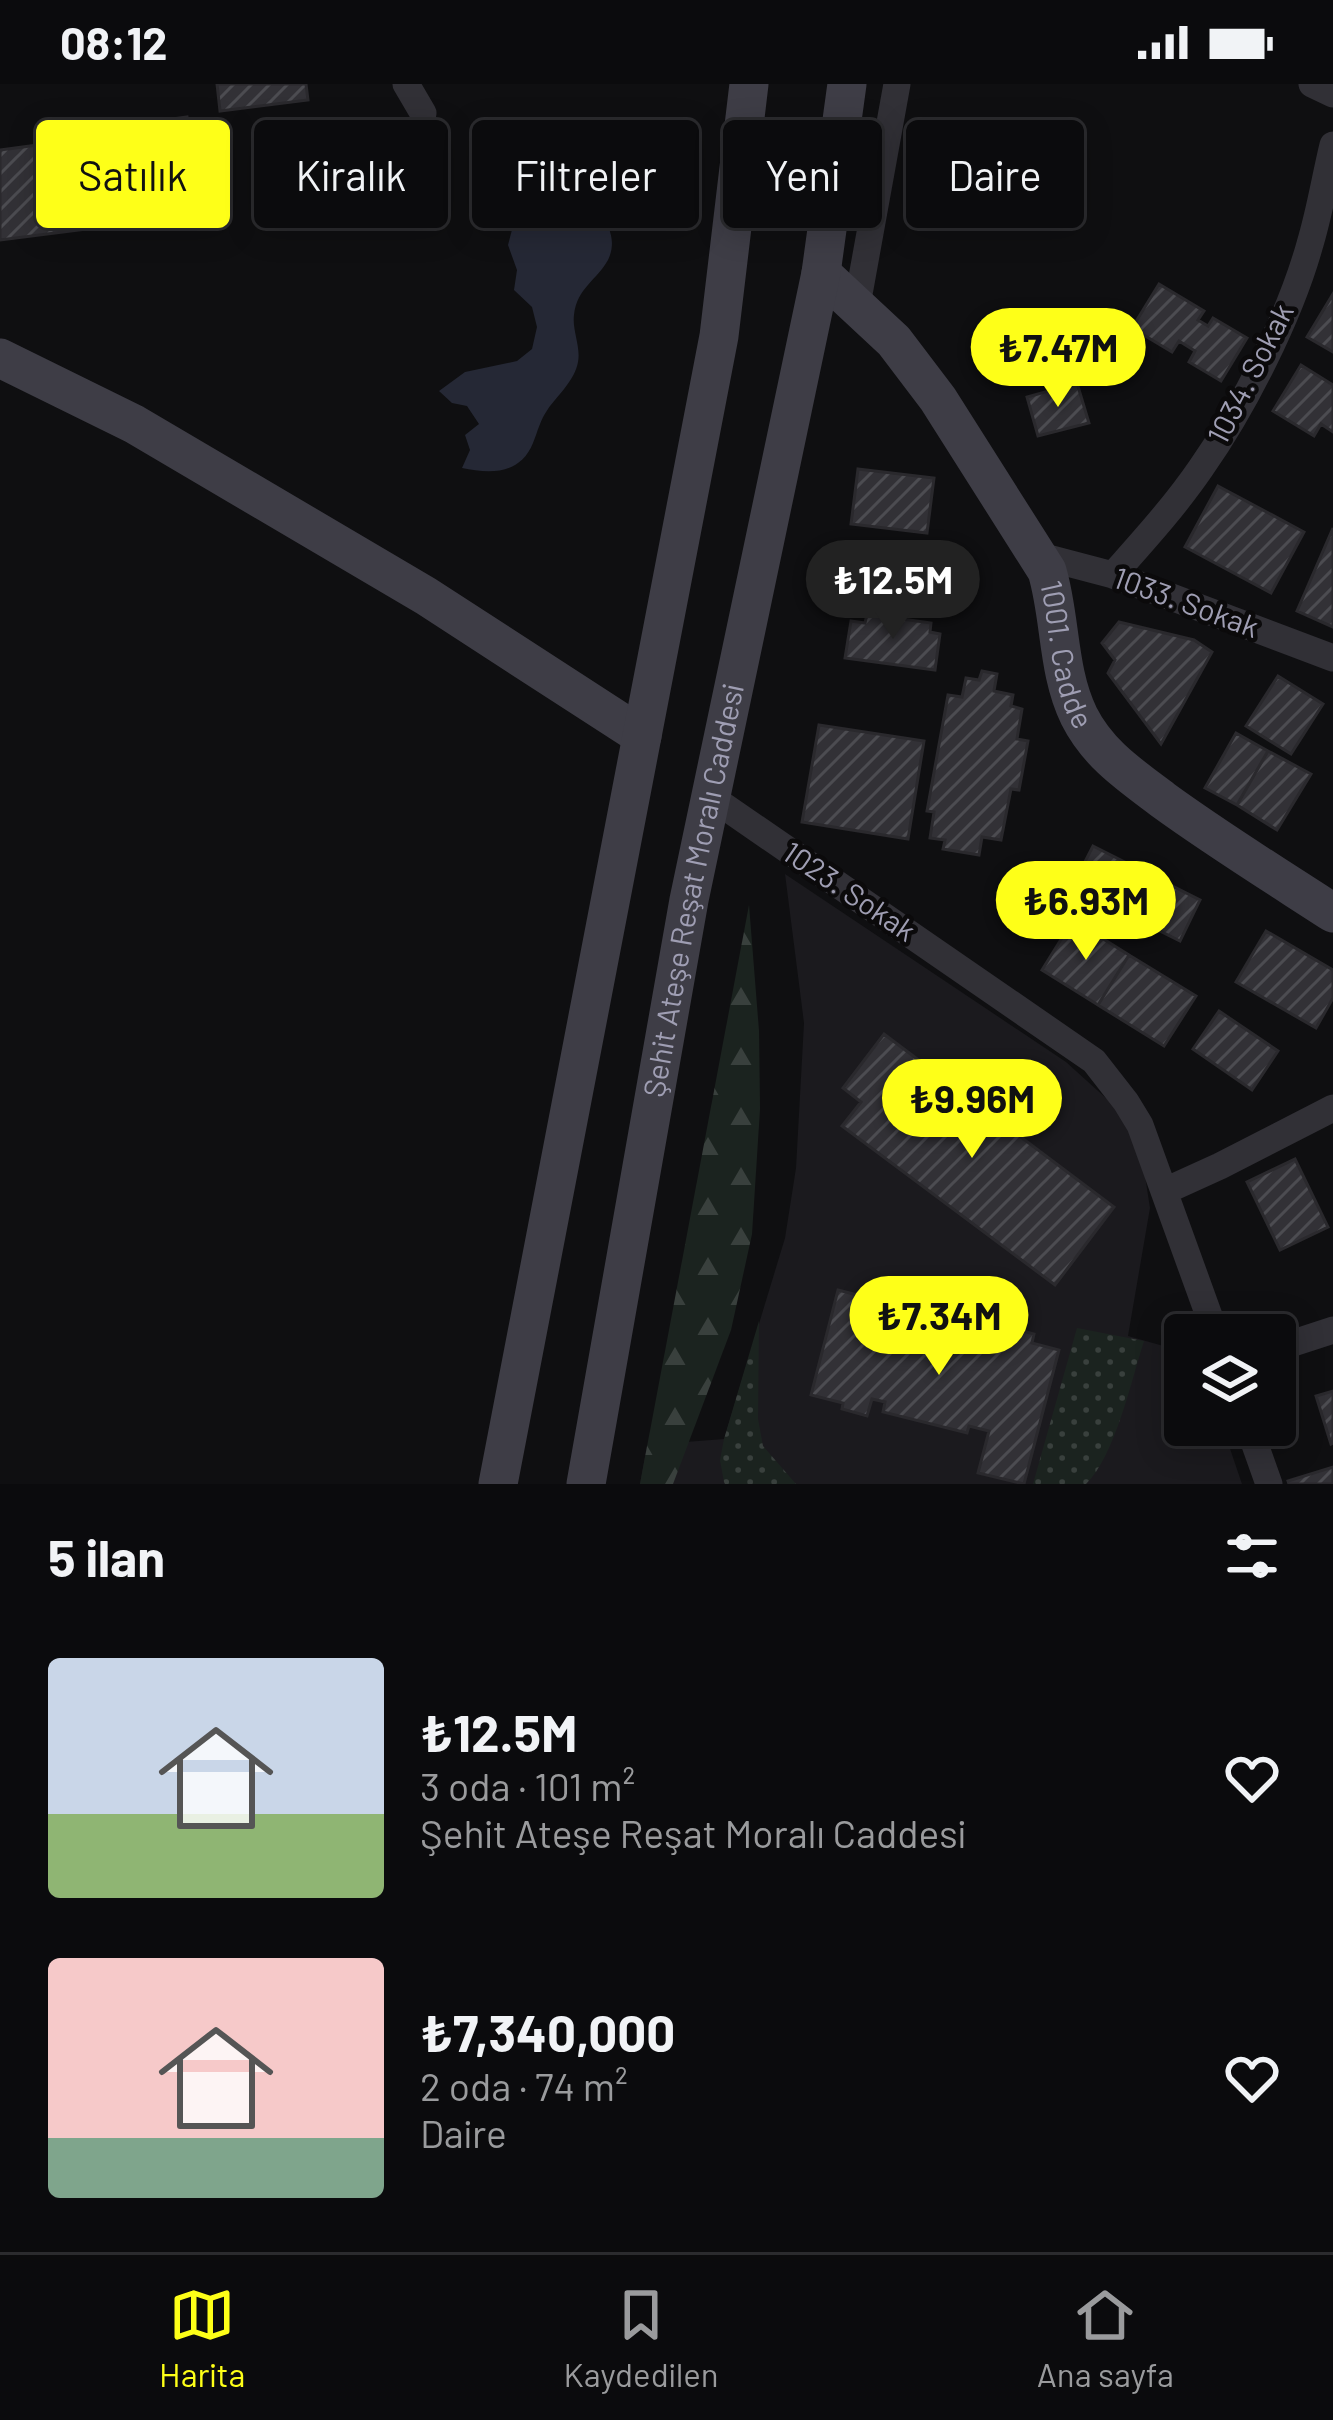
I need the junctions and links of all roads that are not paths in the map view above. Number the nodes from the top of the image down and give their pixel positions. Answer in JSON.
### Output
{"nodes":[{"id":1,"x":406,"y":84,"type":"edge"},
{"id":2,"x":749,"y":84,"type":"edge"},
{"id":3,"x":897,"y":84,"type":"edge"},
{"id":4,"x":844,"y":94,"type":"edge"},
{"id":5,"x":423,"y":113,"type":"dead end"},
{"id":6,"x":1333,"y":145,"type":"edge"},
{"id":7,"x":821,"y":273,"type":"junction"},
{"id":8,"x":857,"y":304,"type":"junction"},
{"id":9,"x":0,"y":358,"type":"edge"},
{"id":10,"x":1037,"y":555,"type":"junction"},
{"id":11,"x":1113,"y":575,"type":"junction"},
{"id":12,"x":1333,"y":658,"type":"edge"},
{"id":13,"x":641,"y":736,"type":"junction"},
{"id":14,"x":711,"y":797,"type":"junction"},
{"id":15,"x":1333,"y":913,"type":"edge"},
{"id":16,"x":1333,"y":1108,"type":"edge"},
{"id":17,"x":1165,"y":1190,"type":"junction"},
{"id":18,"x":1209,"y":1314,"type":"edge"},
{"id":19,"x":1333,"y":1330,"type":"edge"},
{"id":20,"x":1296,"y":1342,"type":"edge"},
{"id":21,"x":1255,"y":1446,"type":"edge"},
{"id":22,"x":498,"y":1484,"type":"edge"},
{"id":23,"x":586,"y":1484,"type":"edge"},
{"id":24,"x":1269,"y":1484,"type":"edge"}],
"edges":[{"from":1,"to":5,"type":"street"},
{"from":2,"to":13,"type":"main road"},
{"from":3,"to":8,"type":"street"},
{"from":4,"to":7,"type":"main road","name":"Şehit Ateşe Reşat Moralı Caddesi"},
{"from":6,"to":11,"type":"street","name":"1034. Sokak"},
{"from":7,"to":8,"type":"main road","name":"1001. Cadde"},
{"from":7,"to":14,"type":"main road","name":"Şehit Ateşe Reşat Moralı Caddesi"},
{"from":8,"to":10,"type":"main road","name":"1001. Cadde"},
{"from":9,"to":13,"type":"main road"},
{"from":10,"to":11,"type":"street","name":"1033. Sokak"},
{"from":10,"to":15,"type":"main road","name":"1001. Cadde"},
{"from":11,"to":12,"type":"street","name":"1033. Sokak"},
{"from":13,"to":22,"type":"main road"},
{"from":14,"to":17,"type":"street","name":"1023. Sokak"},
{"from":14,"to":23,"type":"main road","name":"Şehit Ateşe Reşat Moralı Caddesi"},
{"from":16,"to":17,"type":"street"},
{"from":17,"to":18,"type":"street","name":"1023. Sokak"},
{"from":19,"to":20,"type":"street"},
{"from":21,"to":24,"type":"street"}]}
